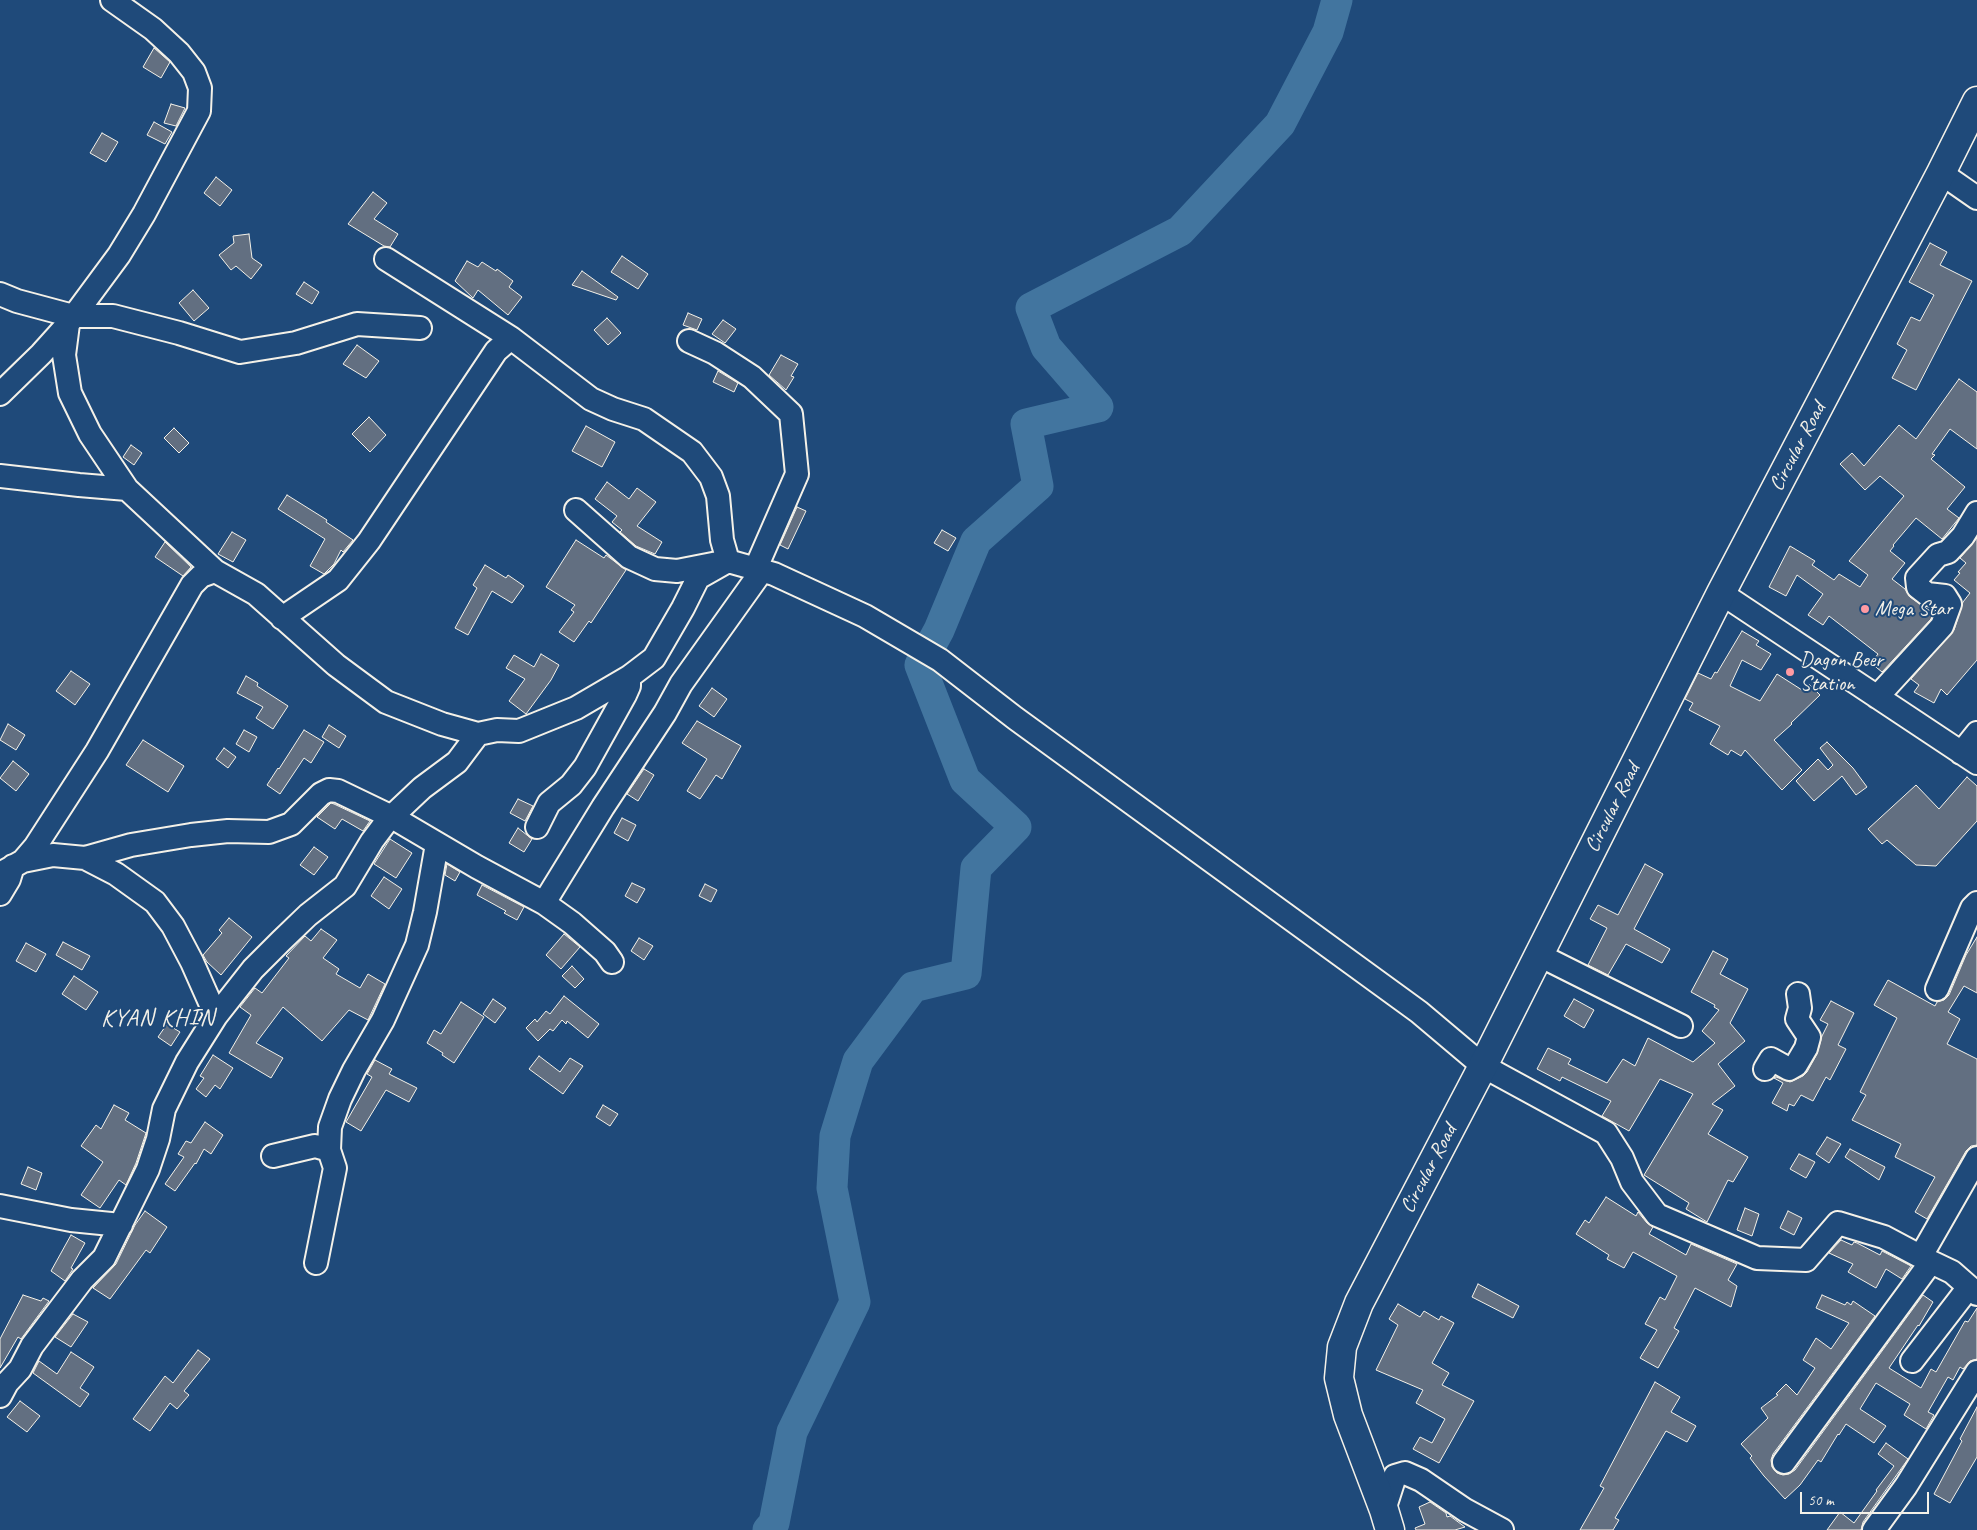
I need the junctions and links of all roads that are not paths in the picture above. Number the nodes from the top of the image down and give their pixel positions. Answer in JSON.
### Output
{"nodes":[{"id":1,"x":112,"y":0,"type":"edge"},
{"id":2,"x":1977,"y":101,"type":"edge"},
{"id":3,"x":1941,"y":173,"type":"junction"},
{"id":4,"x":1977,"y":198,"type":"edge"},
{"id":5,"x":386,"y":259,"type":"dead end"},
{"id":6,"x":0,"y":294,"type":"edge"},
{"id":7,"x":71,"y":320,"type":"junction"},
{"id":8,"x":420,"y":328,"type":"dead end"},
{"id":9,"x":511,"y":338,"type":"junction"},
{"id":10,"x":689,"y":341,"type":"dead end"},
{"id":11,"x":0,"y":394,"type":"edge"},
{"id":12,"x":0,"y":476,"type":"edge"},
{"id":13,"x":127,"y":488,"type":"junction"},
{"id":14,"x":576,"y":510,"type":"dead end"},
{"id":15,"x":1977,"y":513,"type":"edge"},
{"id":16,"x":728,"y":561,"type":"junction"},
{"id":17,"x":215,"y":571,"type":"junction"},
{"id":18,"x":758,"y":571,"type":"junction"},
{"id":19,"x":1721,"y":593,"type":"junction"},
{"id":20,"x":282,"y":618,"type":"junction"},
{"id":21,"x":629,"y":677,"type":"junction"},
{"id":22,"x":1877,"y":697,"type":"junction"},
{"id":23,"x":478,"y":734,"type":"junction"},
{"id":24,"x":1977,"y":734,"type":"edge"},
{"id":25,"x":1969,"y":758,"type":"edge"},
{"id":26,"x":392,"y":817,"type":"junction"},
{"id":27,"x":537,"y":827,"type":"dead end"},
{"id":28,"x":437,"y":844,"type":"junction"},
{"id":29,"x":84,"y":858,"type":"junction"},
{"id":30,"x":12,"y":867,"type":"edge"},
{"id":31,"x":0,"y":894,"type":"edge"},
{"id":32,"x":544,"y":903,"type":"junction"},
{"id":33,"x":1977,"y":903,"type":"edge"},
{"id":34,"x":1539,"y":954,"type":"junction"},
{"id":35,"x":612,"y":962,"type":"dead end"},
{"id":36,"x":1937,"y":989,"type":"dead end"},
{"id":37,"x":1798,"y":994,"type":"dead end"},
{"id":38,"x":216,"y":1016,"type":"junction"},
{"id":39,"x":1681,"y":1026,"type":"dead end"},
{"id":40,"x":1483,"y":1066,"type":"junction"},
{"id":41,"x":1765,"y":1069,"type":"dead end"},
{"id":42,"x":329,"y":1150,"type":"junction"},
{"id":43,"x":273,"y":1156,"type":"dead end"},
{"id":44,"x":1977,"y":1158,"type":"edge"},
{"id":45,"x":0,"y":1206,"type":"edge"},
{"id":46,"x":121,"y":1225,"type":"junction"},
{"id":47,"x":1926,"y":1259,"type":"junction"},
{"id":48,"x":316,"y":1263,"type":"dead end"},
{"id":49,"x":1973,"y":1290,"type":"edge"},
{"id":50,"x":1912,"y":1361,"type":"dead end"},
{"id":51,"x":1977,"y":1372,"type":"edge"},
{"id":52,"x":0,"y":1396,"type":"edge"},
{"id":53,"x":1784,"y":1462,"type":"dead end"},
{"id":54,"x":1387,"y":1520,"type":"edge"},
{"id":55,"x":1502,"y":1530,"type":"edge"},
{"id":56,"x":1874,"y":1530,"type":"edge"}],
"edges":[{"from":1,"to":7,"type":"street"},
{"from":2,"to":3,"type":"main road","name":"Circular Road"},
{"from":3,"to":4,"type":"street"},
{"from":3,"to":19,"type":"main road","name":"Circular Road"},
{"from":5,"to":9,"type":"street"},
{"from":6,"to":7,"type":"street"},
{"from":7,"to":8,"type":"street"},
{"from":7,"to":11,"type":"street"},
{"from":7,"to":13,"type":"street"},
{"from":9,"to":16,"type":"street"},
{"from":9,"to":20,"type":"street"},
{"from":10,"to":18,"type":"street"},
{"from":12,"to":13,"type":"street"},
{"from":13,"to":17,"type":"street"},
{"from":14,"to":16,"type":"street"},
{"from":15,"to":22,"type":"street"},
{"from":16,"to":18,"type":"street"},
{"from":16,"to":21,"type":"street"},
{"from":17,"to":20,"type":"street"},
{"from":17,"to":30,"type":"street"},
{"from":18,"to":32,"type":"street"},
{"from":18,"to":40,"type":"street"},
{"from":19,"to":22,"type":"street"},
{"from":19,"to":34,"type":"main road","name":"Circular Road"},
{"from":20,"to":23,"type":"street"},
{"from":21,"to":23,"type":"street"},
{"from":21,"to":27,"type":"street"},
{"from":22,"to":25,"type":"street"},
{"from":23,"to":26,"type":"street"},
{"from":24,"to":25,"type":"street"},
{"from":26,"to":28,"type":"street"},
{"from":26,"to":29,"type":"street"},
{"from":26,"to":38,"type":"street"},
{"from":28,"to":32,"type":"street"},
{"from":28,"to":42,"type":"street"},
{"from":29,"to":30,"type":"street"},
{"from":29,"to":38,"type":"street"},
{"from":30,"to":31,"type":"street"},
{"from":32,"to":35,"type":"street"},
{"from":33,"to":36,"type":"street"},
{"from":34,"to":39,"type":"street"},
{"from":34,"to":40,"type":"main road","name":"Circular Road"},
{"from":37,"to":41,"type":"street"},
{"from":38,"to":46,"type":"street"},
{"from":40,"to":47,"type":"street"},
{"from":40,"to":54,"type":"main road","name":"Circular Road"},
{"from":42,"to":43,"type":"street"},
{"from":42,"to":48,"type":"street"},
{"from":44,"to":47,"type":"street"},
{"from":45,"to":46,"type":"street"},
{"from":46,"to":52,"type":"street"},
{"from":47,"to":49,"type":"street"},
{"from":47,"to":53,"type":"street"},
{"from":49,"to":50,"type":"street"},
{"from":51,"to":56,"type":"street"},
{"from":54,"to":55,"type":"street"}]}
